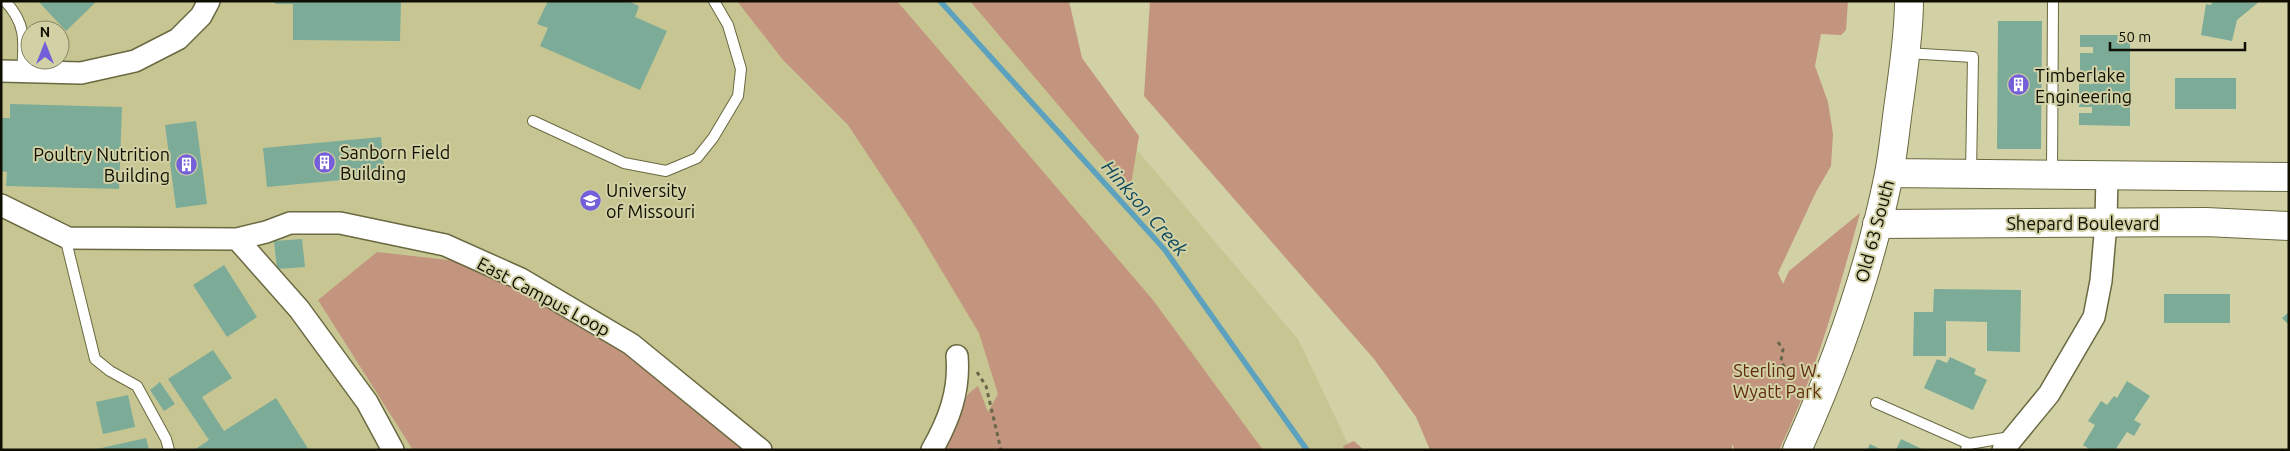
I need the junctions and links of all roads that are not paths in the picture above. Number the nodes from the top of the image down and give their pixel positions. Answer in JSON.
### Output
{"nodes":[{"id":1,"x":5,"y":1,"type":"edge"},
{"id":2,"x":209,"y":1,"type":"edge"},
{"id":3,"x":714,"y":1,"type":"edge"},
{"id":4,"x":1909,"y":1,"type":"edge"},
{"id":5,"x":2053,"y":1,"type":"edge"},
{"id":6,"x":1905,"y":53,"type":"junction"},
{"id":7,"x":1,"y":71,"type":"edge"},
{"id":8,"x":22,"y":72,"type":"junction"},
{"id":9,"x":534,"y":121,"type":"dead end"},
{"id":10,"x":1889,"y":173,"type":"junction"},
{"id":11,"x":1971,"y":173,"type":"junction"},
{"id":12,"x":2052,"y":173,"type":"junction"},
{"id":13,"x":2107,"y":174,"type":"junction"},
{"id":14,"x":2289,"y":176,"type":"edge"},
{"id":15,"x":1,"y":205,"type":"edge"},
{"id":16,"x":2106,"y":223,"type":"junction"},
{"id":17,"x":1877,"y":224,"type":"junction"},
{"id":18,"x":2289,"y":226,"type":"edge"},
{"id":19,"x":66,"y":237,"type":"junction"},
{"id":20,"x":237,"y":238,"type":"junction"},
{"id":21,"x":957,"y":361,"type":"road end"},
{"id":22,"x":1876,"y":403,"type":"dead end"},
{"id":23,"x":2008,"y":443,"type":"edge"},
{"id":24,"x":1967,"y":447,"type":"edge"},
{"id":25,"x":169,"y":450,"type":"edge"},
{"id":26,"x":393,"y":450,"type":"edge"},
{"id":27,"x":760,"y":450,"type":"edge"},
{"id":28,"x":932,"y":450,"type":"edge"},
{"id":29,"x":1797,"y":450,"type":"edge"}],
"edges":[{"from":1,"to":8,"type":"lane"},
{"from":2,"to":8,"type":"street"},
{"from":3,"to":9,"type":"lane"},
{"from":4,"to":6,"type":"street","name":"Old 63 South"},
{"from":5,"to":12,"type":"lane"},
{"from":6,"to":10,"type":"street","name":"Old 63 South"},
{"from":6,"to":11,"type":"lane"},
{"from":7,"to":8,"type":"street"},
{"from":10,"to":11,"type":"street"},
{"from":10,"to":17,"type":"street","name":"Old 63 South"},
{"from":11,"to":12,"type":"street"},
{"from":12,"to":13,"type":"street"},
{"from":13,"to":14,"type":"street"},
{"from":13,"to":16,"type":"street"},
{"from":15,"to":19,"type":"street","name":"East Campus Loop"},
{"from":16,"to":17,"type":"street","name":"Shepard Boulevard"},
{"from":16,"to":18,"type":"street","name":"Shepard Boulevard"},
{"from":16,"to":23,"type":"street"},
{"from":17,"to":29,"type":"street","name":"Old 63 South"},
{"from":19,"to":20,"type":"street","name":"East Campus Loop"},
{"from":19,"to":25,"type":"lane"},
{"from":20,"to":26,"type":"street"},
{"from":20,"to":27,"type":"street","name":"East Campus Loop"},
{"from":21,"to":28,"type":"street"},
{"from":22,"to":24,"type":"lane"},
{"from":23,"to":24,"type":"lane"}]}
